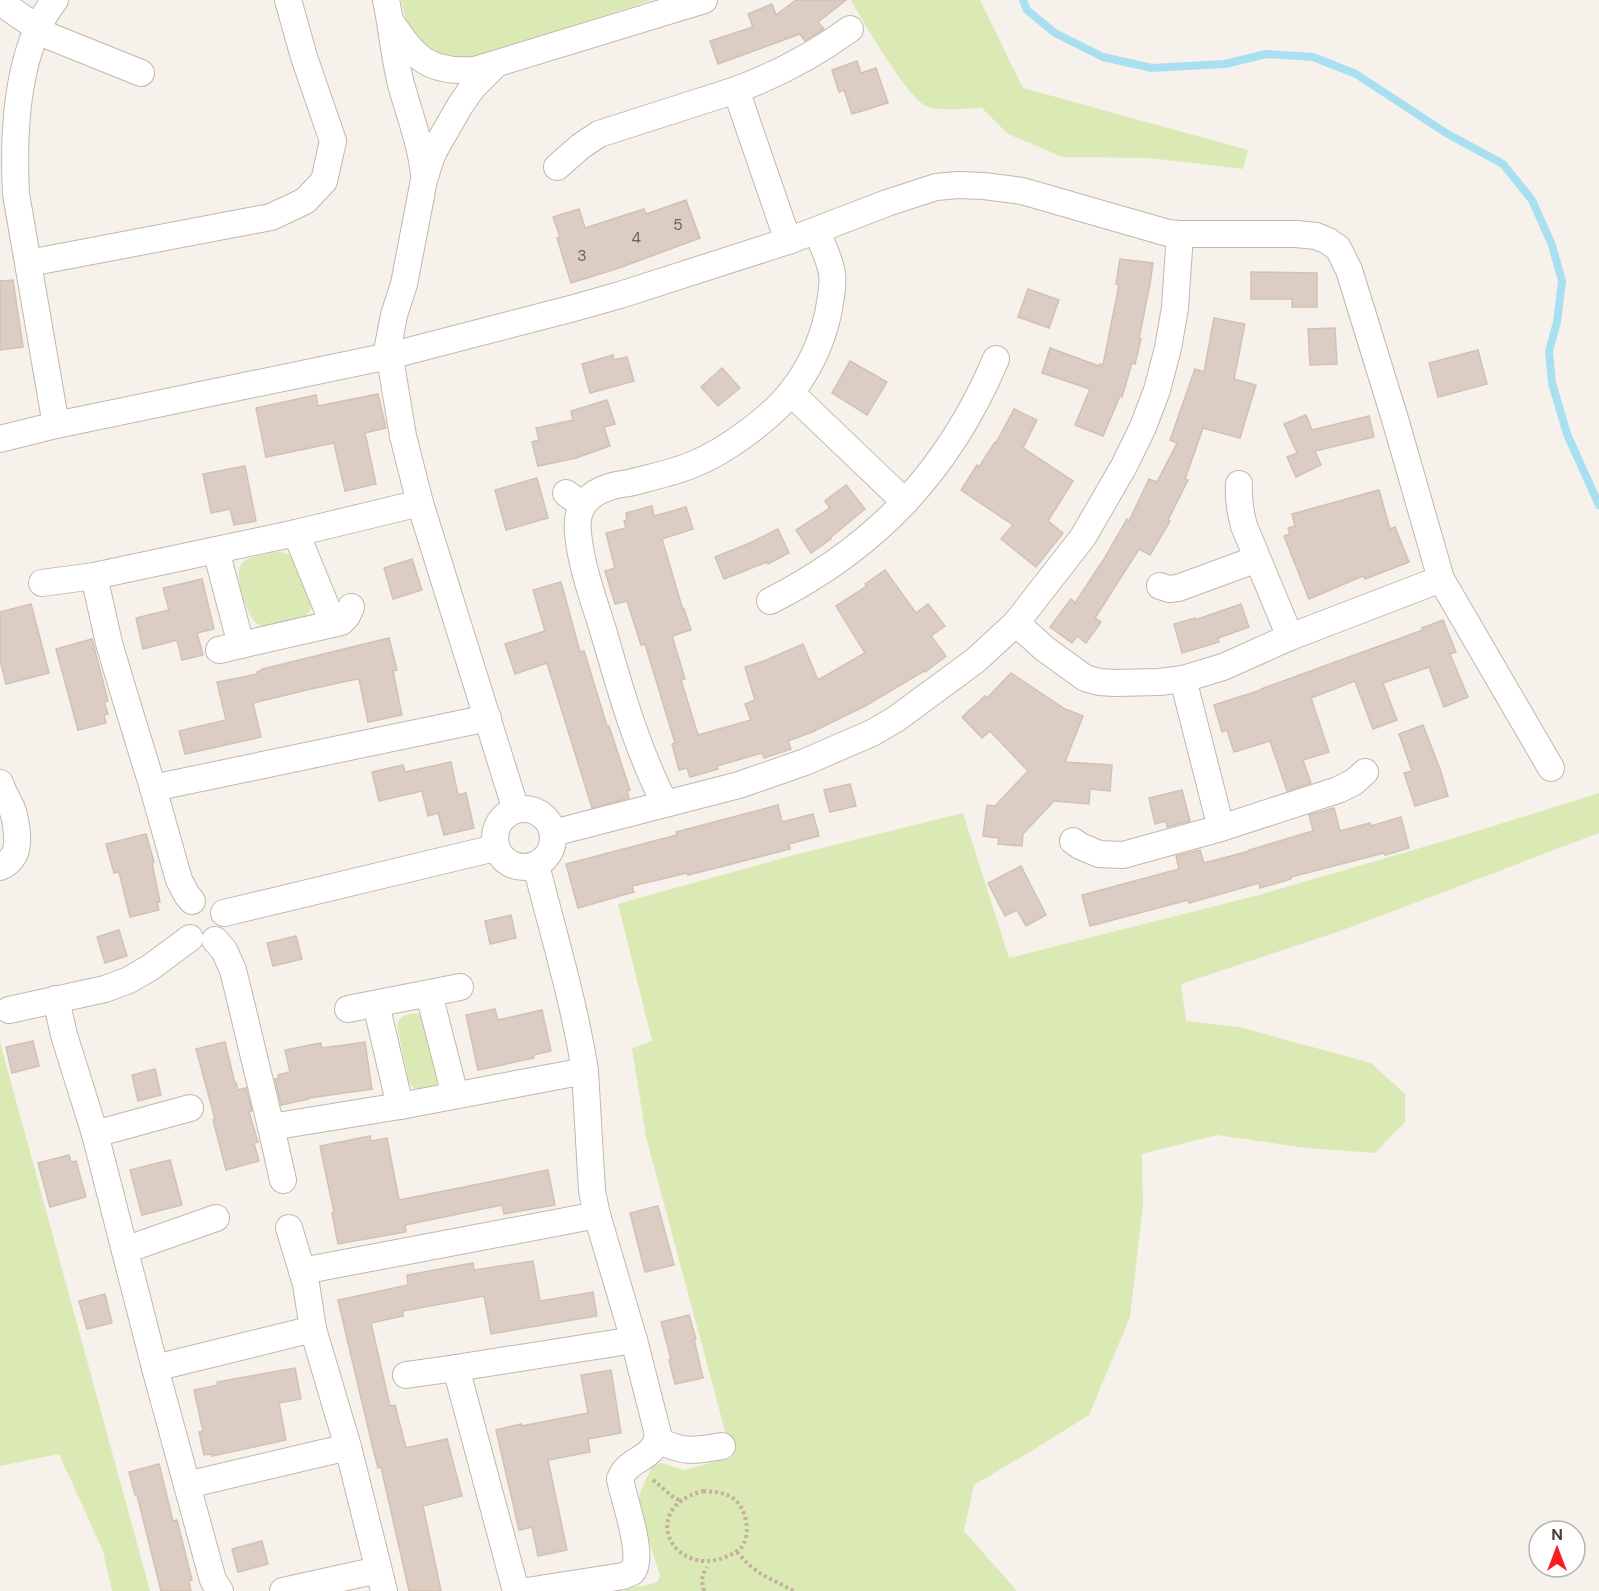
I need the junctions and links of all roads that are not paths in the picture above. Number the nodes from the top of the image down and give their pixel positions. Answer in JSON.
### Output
{"nodes":[{"id":1,"x":55,"y":0,"type":"edge"},
{"id":2,"x":288,"y":0,"type":"edge"},
{"id":3,"x":704,"y":0,"type":"edge"},
{"id":4,"x":0,"y":2,"type":"edge"},
{"id":5,"x":388,"y":11,"type":"edge"},
{"id":6,"x":38,"y":29,"type":"junction"},
{"id":7,"x":850,"y":30,"type":"dead end"},
{"id":8,"x":494,"y":66,"type":"junction"},
{"id":9,"x":141,"y":73,"type":"dead end"},
{"id":10,"x":736,"y":90,"type":"junction"},
{"id":11,"x":557,"y":167,"type":"dead end"},
{"id":12,"x":424,"y":180,"type":"junction"},
{"id":13,"x":816,"y":231,"type":"junction"},
{"id":14,"x":1180,"y":234,"type":"junction"},
{"id":15,"x":788,"y":241,"type":"junction"},
{"id":16,"x":29,"y":263,"type":"junction"},
{"id":17,"x":389,"y":356,"type":"junction"},
{"id":18,"x":996,"y":359,"type":"dead end"},
{"id":19,"x":791,"y":393,"type":"junction"},
{"id":20,"x":56,"y":425,"type":"junction"},
{"id":21,"x":0,"y":439,"type":"edge"},
{"id":22,"x":1239,"y":484,"type":"dead end"},
{"id":23,"x":905,"y":502,"type":"junction"},
{"id":24,"x":420,"y":503,"type":"junction"},
{"id":25,"x":296,"y":533,"type":"junction"},
{"id":26,"x":216,"y":550,"type":"junction"},
{"id":27,"x":1257,"y":559,"type":"junction"},
{"id":28,"x":94,"y":576,"type":"junction"},
{"id":29,"x":1441,"y":579,"type":"junction"},
{"id":30,"x":42,"y":583,"type":"dead end"},
{"id":31,"x":1160,"y":586,"type":"dead end"},
{"id":32,"x":770,"y":601,"type":"dead end"},
{"id":33,"x":1016,"y":623,"type":"junction"},
{"id":34,"x":1290,"y":638,"type":"junction"},
{"id":35,"x":1183,"y":679,"type":"junction"},
{"id":36,"x":488,"y":718,"type":"junction"},
{"id":37,"x":1551,"y":768,"type":"dead end"},
{"id":38,"x":1365,"y":772,"type":"dead end"},
{"id":39,"x":0,"y":783,"type":"edge"},
{"id":40,"x":153,"y":788,"type":"junction"},
{"id":41,"x":665,"y":804,"type":"junction"},
{"id":42,"x":516,"y":810,"type":"junction"},
{"id":43,"x":1221,"y":828,"type":"junction"},
{"id":44,"x":553,"y":833,"type":"junction"},
{"id":45,"x":1073,"y":841,"type":"dead end"},
{"id":46,"x":495,"y":848,"type":"junction"},
{"id":47,"x":536,"y":865,"type":"junction"},
{"id":48,"x":0,"y":867,"type":"edge"},
{"id":49,"x":192,"y":901,"type":"junction"},
{"id":50,"x":224,"y":913,"type":"junction"},
{"id":51,"x":190,"y":938,"type":"junction"},
{"id":52,"x":215,"y":940,"type":"junction"},
{"id":53,"x":460,"y":987,"type":"dead end"},
{"id":54,"x":429,"y":994,"type":"junction"},
{"id":55,"x":56,"y":999,"type":"junction"},
{"id":56,"x":376,"y":1004,"type":"junction"},
{"id":57,"x":348,"y":1009,"type":"dead end"},
{"id":58,"x":9,"y":1010,"type":"dead end"},
{"id":59,"x":585,"y":1071,"type":"junction"},
{"id":60,"x":455,"y":1095,"type":"junction"},
{"id":61,"x":400,"y":1106,"type":"junction"},
{"id":62,"x":190,"y":1108,"type":"dead end"},
{"id":63,"x":271,"y":1127,"type":"junction"},
{"id":64,"x":95,"y":1134,"type":"junction"},
{"id":65,"x":283,"y":1180,"type":"dead end"},
{"id":66,"x":597,"y":1215,"type":"junction"},
{"id":67,"x":216,"y":1218,"type":"dead end"},
{"id":68,"x":289,"y":1228,"type":"dead end"},
{"id":69,"x":125,"y":1250,"type":"junction"},
{"id":70,"x":302,"y":1271,"type":"junction"},
{"id":71,"x":313,"y":1329,"type":"junction"},
{"id":72,"x":634,"y":1340,"type":"junction"},
{"id":73,"x":155,"y":1368,"type":"junction"},
{"id":74,"x":456,"y":1368,"type":"junction"},
{"id":75,"x":406,"y":1375,"type":"dead end"},
{"id":76,"x":657,"y":1440,"type":"junction"},
{"id":77,"x":722,"y":1446,"type":"dead end"},
{"id":78,"x":348,"y":1448,"type":"junction"},
{"id":79,"x":187,"y":1485,"type":"junction"},
{"id":80,"x":381,"y":1580,"type":"edge"},
{"id":81,"x":220,"y":1591,"type":"edge"},
{"id":82,"x":283,"y":1591,"type":"edge"},
{"id":83,"x":516,"y":1591,"type":"edge"},
{"id":84,"x":526,"y":1591,"type":"edge"}],
"edges":[{"from":1,"to":6,"type":"street"},
{"from":2,"to":16,"type":"street"},
{"from":3,"to":8,"type":"street"},
{"from":4,"to":6,"type":"street"},
{"from":5,"to":8,"type":"street"},
{"from":5,"to":12,"type":"street"},
{"from":6,"to":9,"type":"street"},
{"from":6,"to":16,"type":"street"},
{"from":7,"to":10,"type":"street"},
{"from":8,"to":12,"type":"street"},
{"from":10,"to":11,"type":"street"},
{"from":10,"to":15,"type":"street"},
{"from":12,"to":17,"type":"street"},
{"from":13,"to":14,"type":"street"},
{"from":13,"to":15,"type":"street"},
{"from":13,"to":19,"type":"street"},
{"from":14,"to":29,"type":"street"},
{"from":14,"to":33,"type":"street"},
{"from":15,"to":17,"type":"street"},
{"from":16,"to":20,"type":"street"},
{"from":17,"to":20,"type":"street"},
{"from":17,"to":24,"type":"street"},
{"from":18,"to":23,"type":"street"},
{"from":19,"to":23,"type":"street"},
{"from":19,"to":41,"type":"street"},
{"from":20,"to":21,"type":"street"},
{"from":22,"to":27,"type":"street"},
{"from":23,"to":32,"type":"street"},
{"from":24,"to":25,"type":"street"},
{"from":24,"to":36,"type":"street"},
{"from":25,"to":26,"type":"street"},
{"from":25,"to":26,"type":"street"},
{"from":26,"to":28,"type":"street"},
{"from":27,"to":31,"type":"street"},
{"from":27,"to":34,"type":"street"},
{"from":28,"to":30,"type":"street"},
{"from":28,"to":40,"type":"street"},
{"from":29,"to":34,"type":"street"},
{"from":29,"to":37,"type":"street"},
{"from":33,"to":35,"type":"street"},
{"from":33,"to":41,"type":"street"},
{"from":34,"to":35,"type":"street"},
{"from":35,"to":43,"type":"street"},
{"from":36,"to":40,"type":"street"},
{"from":36,"to":42,"type":"street"},
{"from":38,"to":43,"type":"street"},
{"from":39,"to":48,"type":"street"},
{"from":40,"to":49,"type":"street"},
{"from":41,"to":44,"type":"street"},
{"from":42,"to":44,"type":"street"},
{"from":42,"to":46,"type":"street"},
{"from":43,"to":45,"type":"street"},
{"from":44,"to":47,"type":"street"},
{"from":46,"to":47,"type":"street"},
{"from":46,"to":50,"type":"street"},
{"from":47,"to":59,"type":"street"},
{"from":49,"to":50,"type":"street"},
{"from":49,"to":51,"type":"street"},
{"from":50,"to":52,"type":"street"},
{"from":51,"to":52,"type":"street"},
{"from":51,"to":55,"type":"street"},
{"from":52,"to":63,"type":"street"},
{"from":53,"to":54,"type":"street"},
{"from":54,"to":56,"type":"street"},
{"from":54,"to":60,"type":"street"},
{"from":55,"to":58,"type":"street"},
{"from":55,"to":64,"type":"street"},
{"from":56,"to":57,"type":"street"},
{"from":56,"to":61,"type":"street"},
{"from":59,"to":60,"type":"street"},
{"from":59,"to":66,"type":"street"},
{"from":60,"to":61,"type":"street"},
{"from":61,"to":63,"type":"street"},
{"from":62,"to":64,"type":"street"},
{"from":63,"to":65,"type":"street"},
{"from":64,"to":69,"type":"street"},
{"from":66,"to":70,"type":"street"},
{"from":66,"to":72,"type":"street"},
{"from":67,"to":69,"type":"street"},
{"from":68,"to":70,"type":"street"},
{"from":69,"to":73,"type":"street"},
{"from":70,"to":71,"type":"street"},
{"from":71,"to":73,"type":"street"},
{"from":71,"to":78,"type":"street"},
{"from":72,"to":74,"type":"street"},
{"from":72,"to":76,"type":"street"},
{"from":73,"to":79,"type":"street"},
{"from":74,"to":75,"type":"street"},
{"from":74,"to":83,"type":"street"},
{"from":76,"to":77,"type":"street"},
{"from":76,"to":84,"type":"street"},
{"from":78,"to":79,"type":"street"},
{"from":78,"to":80,"type":"street"},
{"from":79,"to":81,"type":"street"},
{"from":80,"to":82,"type":"street"}]}
